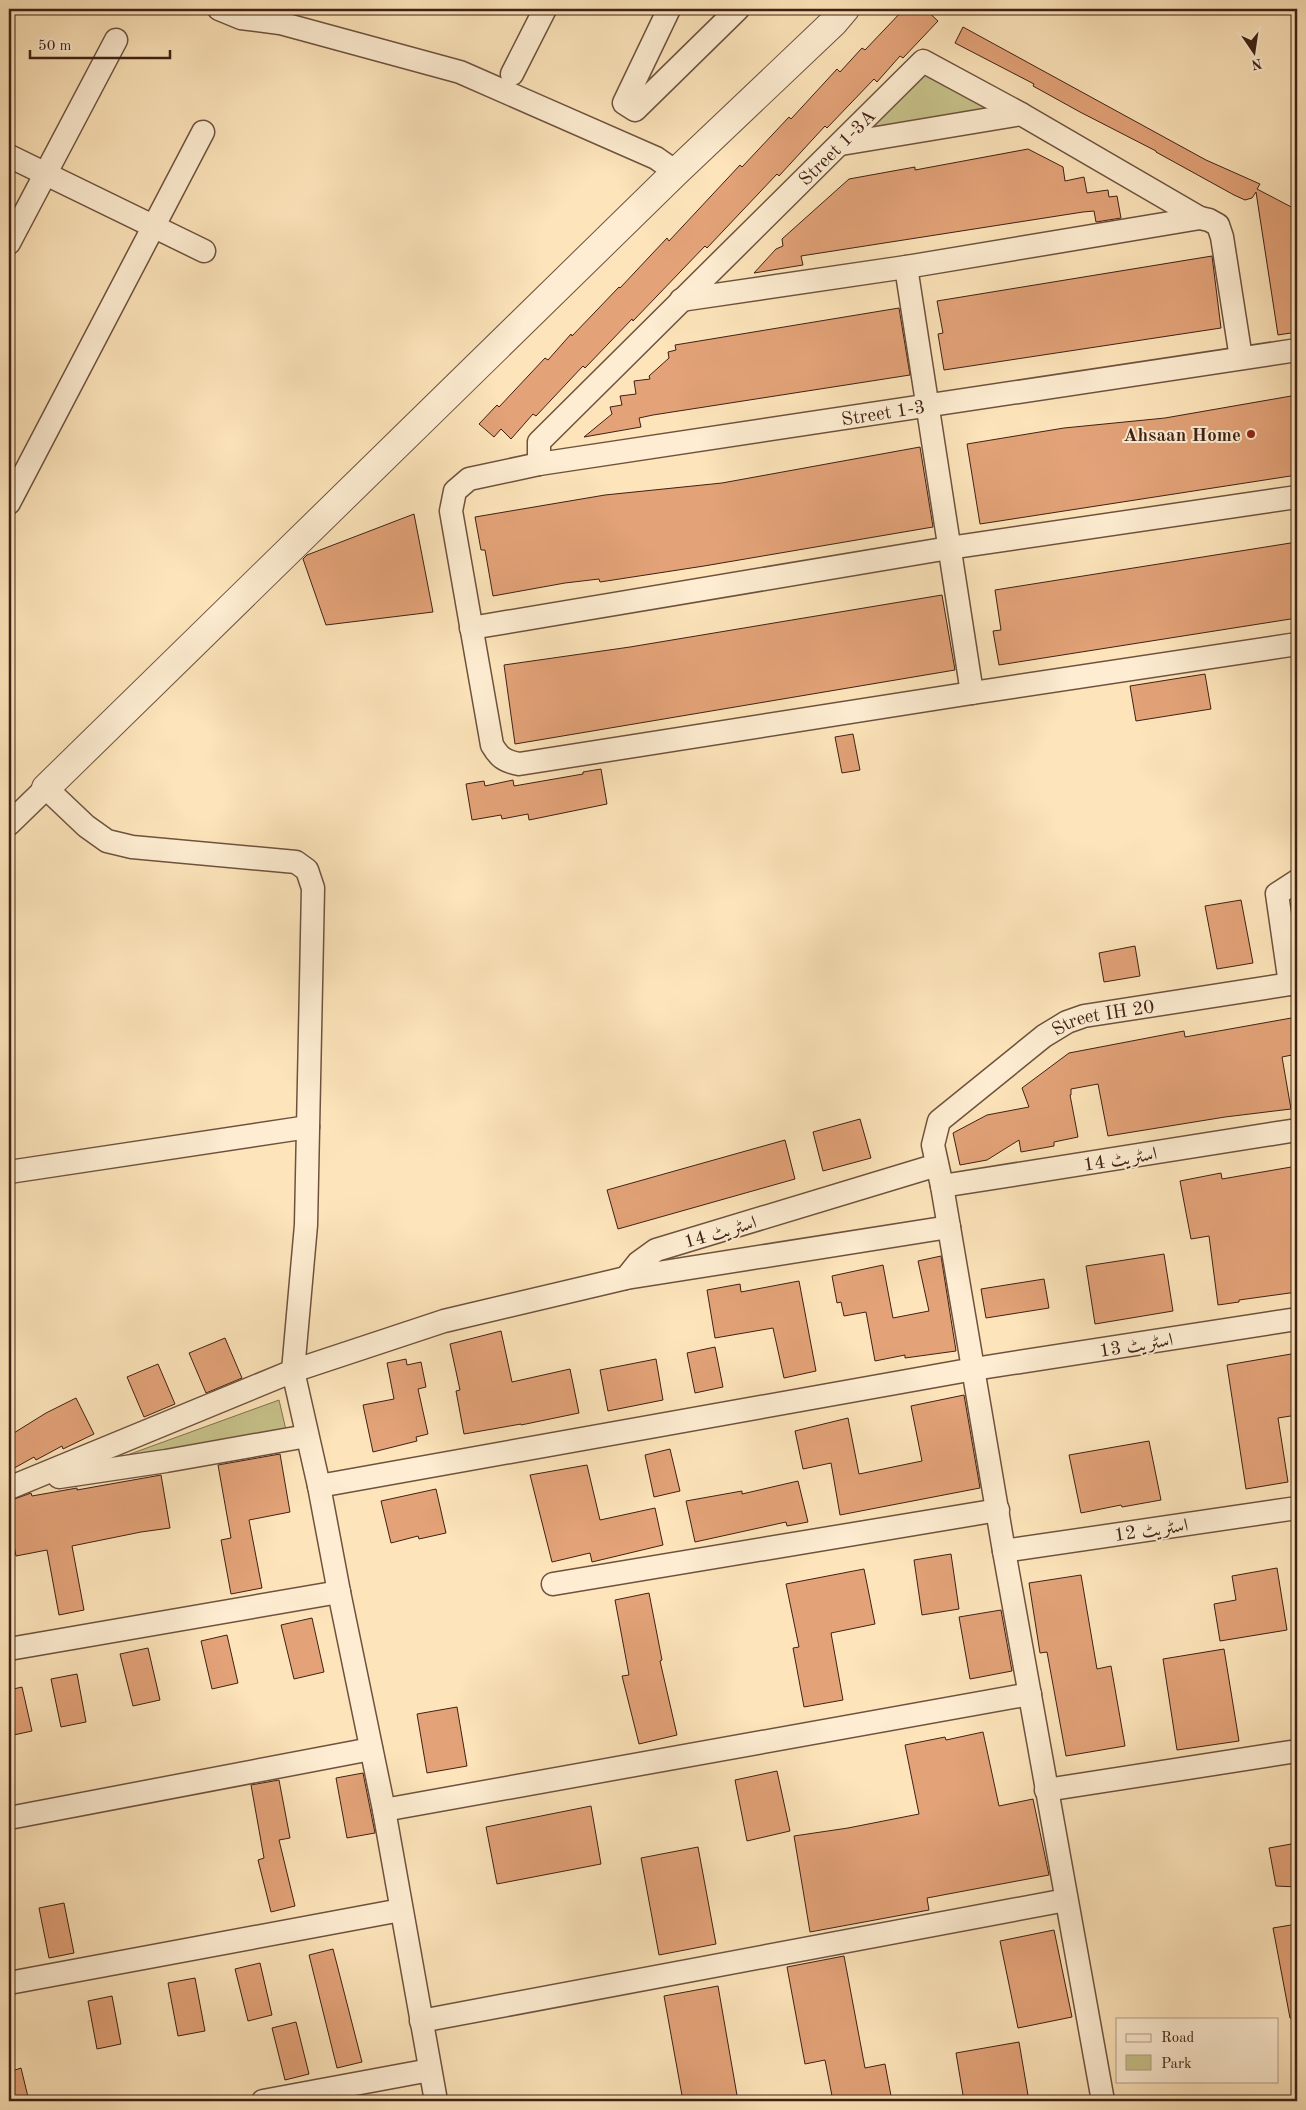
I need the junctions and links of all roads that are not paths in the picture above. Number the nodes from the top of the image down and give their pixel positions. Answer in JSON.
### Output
{"nodes":[{"id":1,"x":219,"y":9,"type":"edge"},
{"id":2,"x":545,"y":9,"type":"edge"},
{"id":3,"x":669,"y":9,"type":"edge"},
{"id":4,"x":738,"y":9,"type":"edge"},
{"id":5,"x":845,"y":9,"type":"edge"},
{"id":6,"x":116,"y":40,"type":"dead end"},
{"id":7,"x":512,"y":74,"type":"dead end"},
{"id":8,"x":1021,"y":114,"type":"junction"},
{"id":9,"x":203,"y":132,"type":"dead end"},
{"id":10,"x":841,"y":144,"type":"junction"},
{"id":11,"x":9,"y":156,"type":"edge"},
{"id":12,"x":676,"y":172,"type":"junction"},
{"id":13,"x":46,"y":173,"type":"junction"},
{"id":14,"x":1200,"y":218,"type":"junction"},
{"id":15,"x":154,"y":226,"type":"junction"},
{"id":16,"x":9,"y":243,"type":"edge"},
{"id":17,"x":204,"y":251,"type":"dead end"},
{"id":18,"x":906,"y":268,"type":"junction"},
{"id":19,"x":681,"y":300,"type":"junction"},
{"id":20,"x":1297,"y":350,"type":"edge"},
{"id":21,"x":1241,"y":358,"type":"junction"},
{"id":22,"x":928,"y":405,"type":"junction"},
{"id":23,"x":539,"y":464,"type":"junction"},
{"id":24,"x":1297,"y":497,"type":"edge"},
{"id":25,"x":9,"y":503,"type":"edge"},
{"id":26,"x":949,"y":548,"type":"junction"},
{"id":27,"x":471,"y":628,"type":"junction"},
{"id":28,"x":1297,"y":644,"type":"edge"},
{"id":29,"x":972,"y":693,"type":"junction"},
{"id":30,"x":46,"y":788,"type":"junction"},
{"id":31,"x":9,"y":824,"type":"edge"},
{"id":32,"x":1297,"y":881,"type":"edge"},
{"id":33,"x":1294,"y":984,"type":"edge"},
{"id":34,"x":308,"y":1127,"type":"junction"},
{"id":35,"x":1297,"y":1130,"type":"edge"},
{"id":36,"x":937,"y":1165,"type":"junction"},
{"id":37,"x":9,"y":1172,"type":"edge"},
{"id":38,"x":942,"y":1186,"type":"junction"},
{"id":39,"x":949,"y":1227,"type":"junction"},
{"id":40,"x":626,"y":1278,"type":"junction"},
{"id":41,"x":1297,"y":1319,"type":"edge"},
{"id":42,"x":974,"y":1369,"type":"junction"},
{"id":43,"x":293,"y":1371,"type":"junction"},
{"id":44,"x":307,"y":1436,"type":"junction"},
{"id":45,"x":17,"y":1485,"type":"edge"},
{"id":46,"x":320,"y":1486,"type":"junction"},
{"id":47,"x":1297,"y":1508,"type":"edge"},
{"id":48,"x":998,"y":1510,"type":"junction"},
{"id":49,"x":1004,"y":1551,"type":"junction"},
{"id":50,"x":553,"y":1584,"type":"dead end"},
{"id":51,"x":338,"y":1592,"type":"junction"},
{"id":52,"x":9,"y":1649,"type":"edge"},
{"id":53,"x":1030,"y":1694,"type":"junction"},
{"id":54,"x":371,"y":1749,"type":"junction"},
{"id":55,"x":1297,"y":1751,"type":"edge"},
{"id":56,"x":1046,"y":1790,"type":"junction"},
{"id":57,"x":384,"y":1810,"type":"junction"},
{"id":58,"x":9,"y":1818,"type":"edge"},
{"id":59,"x":1066,"y":1900,"type":"junction"},
{"id":60,"x":401,"y":1910,"type":"junction"},
{"id":61,"x":9,"y":1983,"type":"edge"},
{"id":62,"x":421,"y":2021,"type":"junction"},
{"id":63,"x":430,"y":2070,"type":"junction"},
{"id":64,"x":263,"y":2101,"type":"edge"},
{"id":65,"x":436,"y":2101,"type":"edge"},
{"id":66,"x":1103,"y":2101,"type":"edge"}],
"edges":[{"from":1,"to":12,"type":"street"},
{"from":2,"to":7,"type":"street"},
{"from":3,"to":4,"type":"street"},
{"from":5,"to":12,"type":"street"},
{"from":6,"to":13,"type":"street"},
{"from":8,"to":10,"type":"street"},
{"from":8,"to":10,"type":"street","name":"Street 1-3A"},
{"from":8,"to":14,"type":"street","name":"Street 1-3A"},
{"from":9,"to":15,"type":"street"},
{"from":10,"to":19,"type":"street","name":"Street 1-3A"},
{"from":11,"to":13,"type":"street"},
{"from":12,"to":30,"type":"street"},
{"from":13,"to":15,"type":"street"},
{"from":13,"to":16,"type":"street"},
{"from":14,"to":18,"type":"street"},
{"from":14,"to":21,"type":"street","name":"Street 1-3A"},
{"from":15,"to":17,"type":"street"},
{"from":15,"to":25,"type":"street"},
{"from":18,"to":19,"type":"street"},
{"from":18,"to":22,"type":"street"},
{"from":19,"to":23,"type":"street","name":"Street 1-3A"},
{"from":20,"to":21,"type":"street","name":"Street 1-3"},
{"from":21,"to":22,"type":"street","name":"Street 1-3"},
{"from":22,"to":23,"type":"street","name":"Street 1-3"},
{"from":22,"to":26,"type":"street"},
{"from":23,"to":27,"type":"street","name":"Street 1-3"},
{"from":24,"to":26,"type":"street"},
{"from":26,"to":27,"type":"street"},
{"from":26,"to":29,"type":"street"},
{"from":27,"to":29,"type":"street"},
{"from":28,"to":29,"type":"street"},
{"from":30,"to":31,"type":"street"},
{"from":30,"to":34,"type":"street"},
{"from":32,"to":33,"type":"street"},
{"from":33,"to":36,"type":"street","name":"Street IH 20"},
{"from":34,"to":37,"type":"street"},
{"from":34,"to":43,"type":"street"},
{"from":35,"to":38,"type":"street","name":"اسٹریٹ 14"},
{"from":36,"to":38,"type":"street"},
{"from":36,"to":40,"type":"street","name":"اسٹریٹ 14"},
{"from":38,"to":39,"type":"street"},
{"from":39,"to":40,"type":"street"},
{"from":39,"to":42,"type":"street"},
{"from":40,"to":43,"type":"street"},
{"from":41,"to":42,"type":"street","name":"اسٹریٹ 13"},
{"from":42,"to":46,"type":"street","name":"اسٹریٹ 13"},
{"from":42,"to":48,"type":"street"},
{"from":43,"to":44,"type":"street"},
{"from":43,"to":45,"type":"street"},
{"from":44,"to":45,"type":"street"},
{"from":44,"to":46,"type":"street"},
{"from":46,"to":51,"type":"street"},
{"from":47,"to":49,"type":"street","name":"اسٹریٹ 12"},
{"from":48,"to":49,"type":"street"},
{"from":48,"to":50,"type":"street"},
{"from":49,"to":53,"type":"street"},
{"from":51,"to":52,"type":"street"},
{"from":51,"to":54,"type":"street"},
{"from":53,"to":56,"type":"street"},
{"from":53,"to":57,"type":"street"},
{"from":54,"to":57,"type":"street"},
{"from":54,"to":58,"type":"street"},
{"from":55,"to":56,"type":"street"},
{"from":56,"to":59,"type":"street"},
{"from":57,"to":60,"type":"street"},
{"from":59,"to":62,"type":"street"},
{"from":59,"to":66,"type":"street"},
{"from":60,"to":61,"type":"street"},
{"from":60,"to":62,"type":"street"},
{"from":62,"to":63,"type":"street"},
{"from":63,"to":64,"type":"street"},
{"from":63,"to":65,"type":"street"}]}
